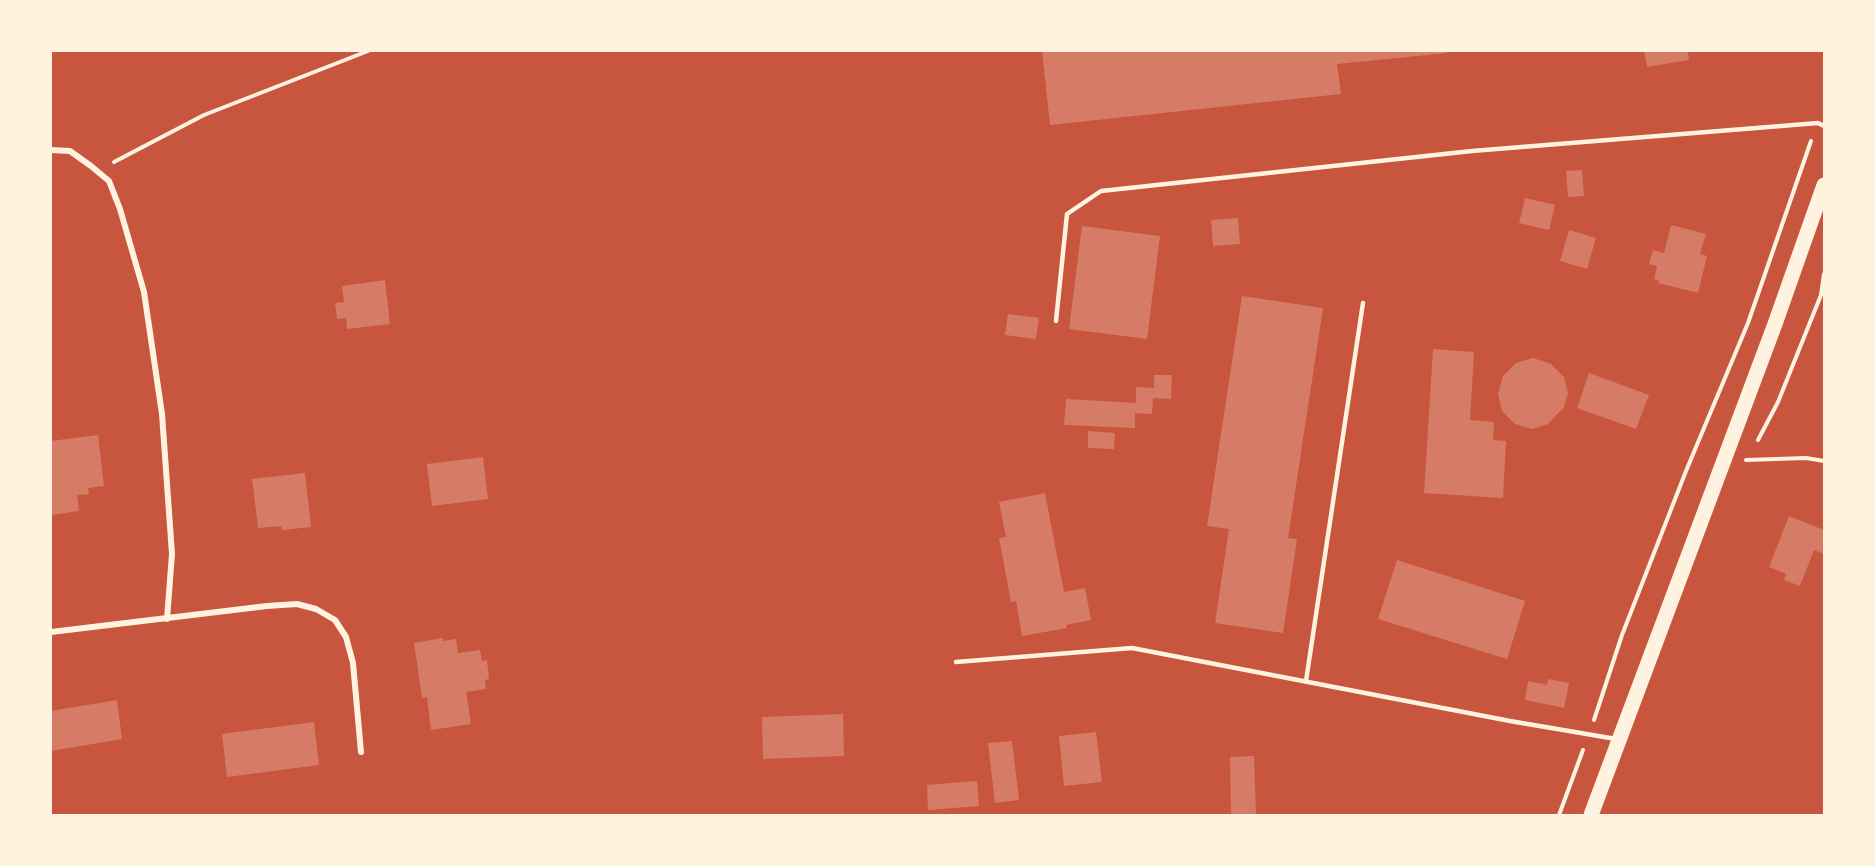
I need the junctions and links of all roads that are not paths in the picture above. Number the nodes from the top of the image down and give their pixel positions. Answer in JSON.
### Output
{"nodes":[{"id":1,"x":1824,"y":126,"type":"edge"},
{"id":2,"x":51,"y":150,"type":"edge"},
{"id":3,"x":1824,"y":185,"type":"edge"},
{"id":4,"x":1363,"y":303,"type":"dead end"},
{"id":5,"x":1056,"y":321,"type":"dead end"},
{"id":6,"x":167,"y":618,"type":"junction"},
{"id":7,"x":51,"y":632,"type":"edge"},
{"id":8,"x":956,"y":662,"type":"dead end"},
{"id":9,"x":1306,"y":681,"type":"junction"},
{"id":10,"x":1619,"y":740,"type":"junction"},
{"id":11,"x":361,"y":752,"type":"dead end"},
{"id":12,"x":1590,"y":815,"type":"edge"}],
"edges":[{"from":1,"to":5,"type":"lane"},
{"from":2,"to":6,"type":"street"},
{"from":3,"to":10,"type":"main road"},
{"from":4,"to":9,"type":"lane"},
{"from":6,"to":7,"type":"street"},
{"from":6,"to":11,"type":"street"},
{"from":8,"to":9,"type":"lane"},
{"from":9,"to":10,"type":"lane"},
{"from":10,"to":12,"type":"main road"}]}
